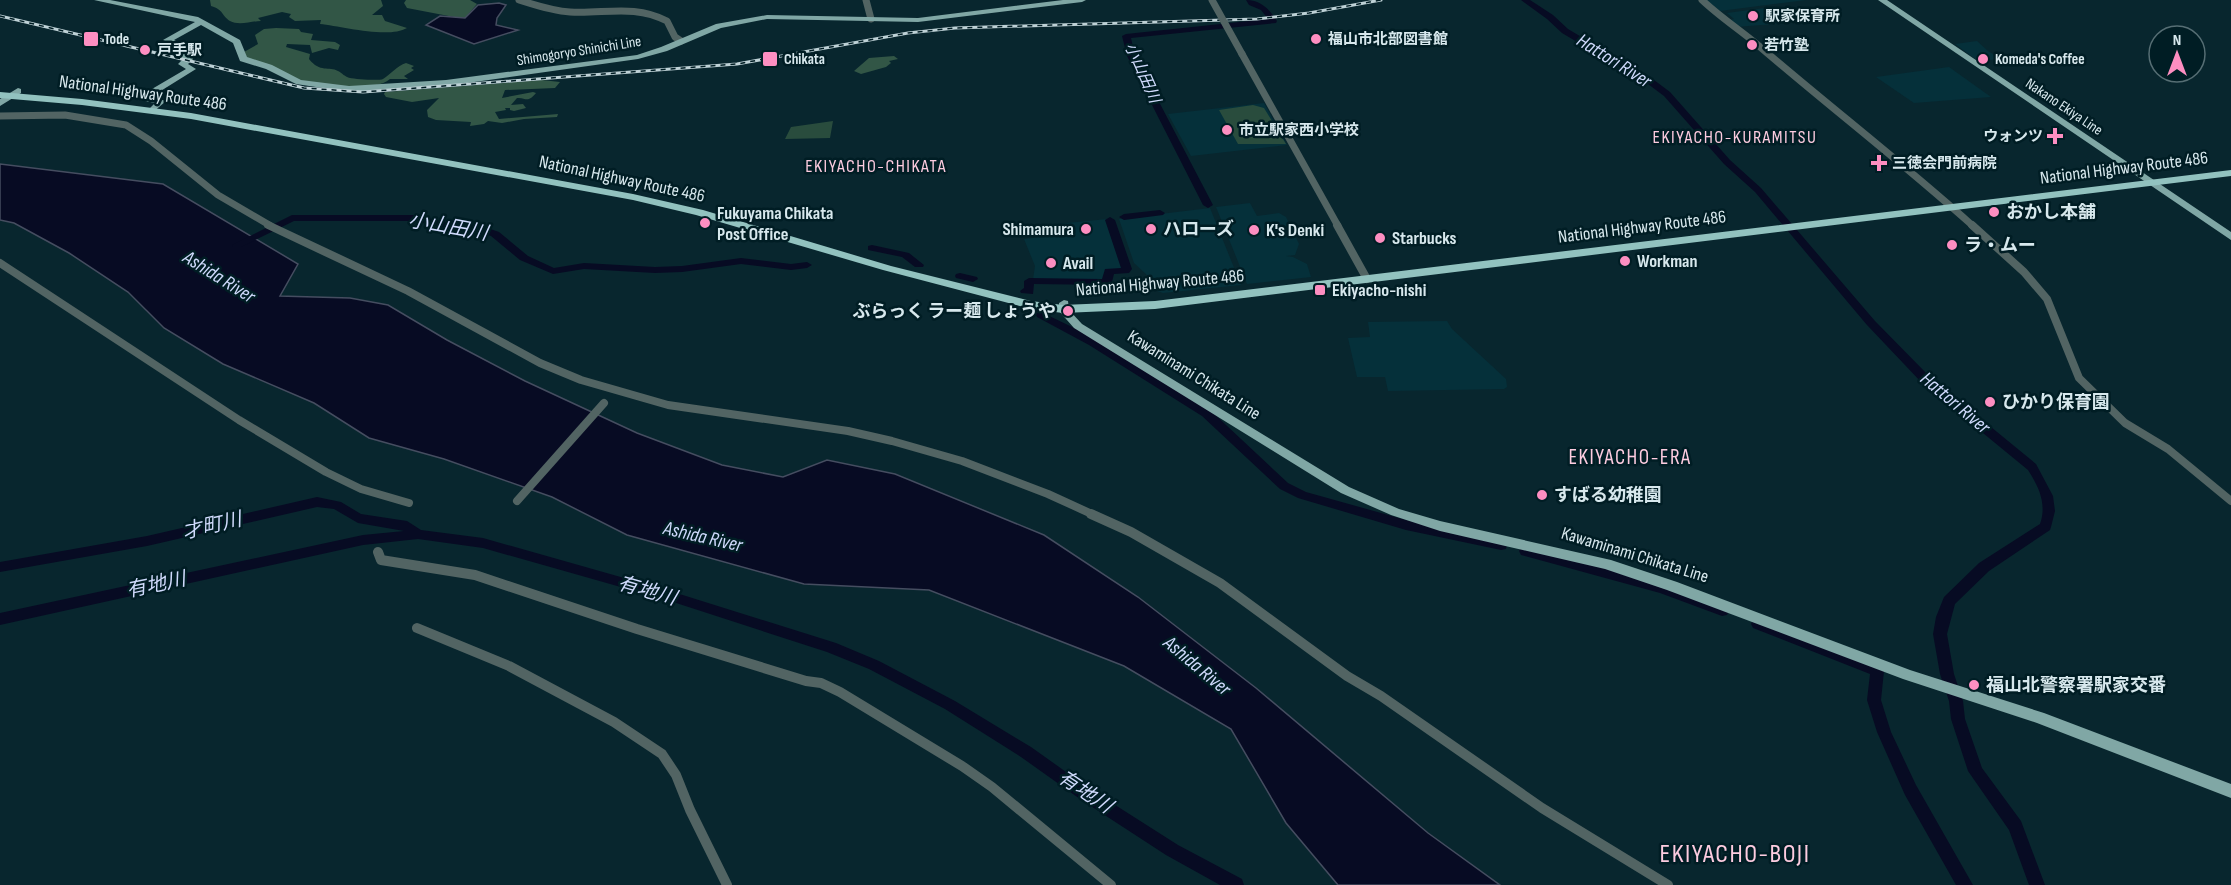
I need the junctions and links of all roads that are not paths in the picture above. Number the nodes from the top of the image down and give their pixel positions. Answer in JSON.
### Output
{"nodes":[{"id":1,"x":98,"y":0,"type":"edge"},
{"id":2,"x":519,"y":0,"type":"edge"},
{"id":3,"x":866,"y":0,"type":"edge"},
{"id":4,"x":1082,"y":0,"type":"edge"},
{"id":5,"x":1212,"y":0,"type":"edge"},
{"id":6,"x":1702,"y":0,"type":"edge"},
{"id":7,"x":1882,"y":0,"type":"edge"},
{"id":8,"x":871,"y":20,"type":"junction"},
{"id":9,"x":201,"y":22,"type":"junction"},
{"id":10,"x":681,"y":41,"type":"junction"},
{"id":11,"x":7,"y":93,"type":"edge"},
{"id":12,"x":0,"y":103,"type":"edge"},
{"id":13,"x":155,"y":108,"type":"junction"},
{"id":14,"x":0,"y":116,"type":"edge"},
{"id":15,"x":2231,"y":171,"type":"edge"},
{"id":16,"x":2150,"y":181,"type":"junction"},
{"id":17,"x":1950,"y":205,"type":"junction"},
{"id":18,"x":2231,"y":237,"type":"edge"},
{"id":19,"x":0,"y":263,"type":"edge"},
{"id":20,"x":1366,"y":276,"type":"junction"},
{"id":21,"x":1064,"y":306,"type":"junction"},
{"id":22,"x":604,"y":403,"type":"dead end"},
{"id":23,"x":517,"y":501,"type":"dead end"},
{"id":24,"x":2231,"y":501,"type":"edge"},
{"id":25,"x":410,"y":503,"type":"dead end"},
{"id":26,"x":378,"y":552,"type":"dead end"},
{"id":27,"x":417,"y":628,"type":"dead end"},
{"id":28,"x":2231,"y":791,"type":"edge"},
{"id":29,"x":727,"y":885,"type":"edge"},
{"id":30,"x":1110,"y":885,"type":"edge"},
{"id":31,"x":1668,"y":885,"type":"edge"}],
"edges":[{"from":1,"to":9,"type":"main road","name":"Shimogoryo Shinichi Line"},
{"from":2,"to":10,"type":"street"},
{"from":3,"to":8,"type":"street"},
{"from":4,"to":8,"type":"main road","name":"Shimogoryo Shinichi Line"},
{"from":5,"to":20,"type":"street","bridge":true},
{"from":6,"to":17,"type":"street"},
{"from":7,"to":16,"type":"main road","name":"Nakano Ekiya Line"},
{"from":8,"to":10,"type":"main road","name":"Shimogoryo Shinichi Line"},
{"from":9,"to":10,"type":"main road","name":"Shimogoryo Shinichi Line"},
{"from":9,"to":13,"type":"main road"},
{"from":11,"to":12,"type":"main road"},
{"from":11,"to":13,"type":"highway","name":"National Highway Route 486"},
{"from":13,"to":21,"type":"highway","name":"National Highway Route 486"},
{"from":14,"to":31,"type":"street"},
{"from":15,"to":16,"type":"highway","name":"National Highway Route 486"},
{"from":16,"to":17,"type":"highway","name":"National Highway Route 486"},
{"from":16,"to":18,"type":"main road","name":"Nakano Ekiya Line"},
{"from":17,"to":20,"type":"highway","name":"National Highway Route 486"},
{"from":17,"to":24,"type":"street"},
{"from":19,"to":25,"type":"street"},
{"from":20,"to":21,"type":"highway","name":"National Highway Route 486"},
{"from":21,"to":28,"type":"main road","name":"Kawaminami Chikata Line"},
{"from":22,"to":23,"type":"street"},
{"from":26,"to":30,"type":"street"},
{"from":27,"to":29,"type":"street"}]}
